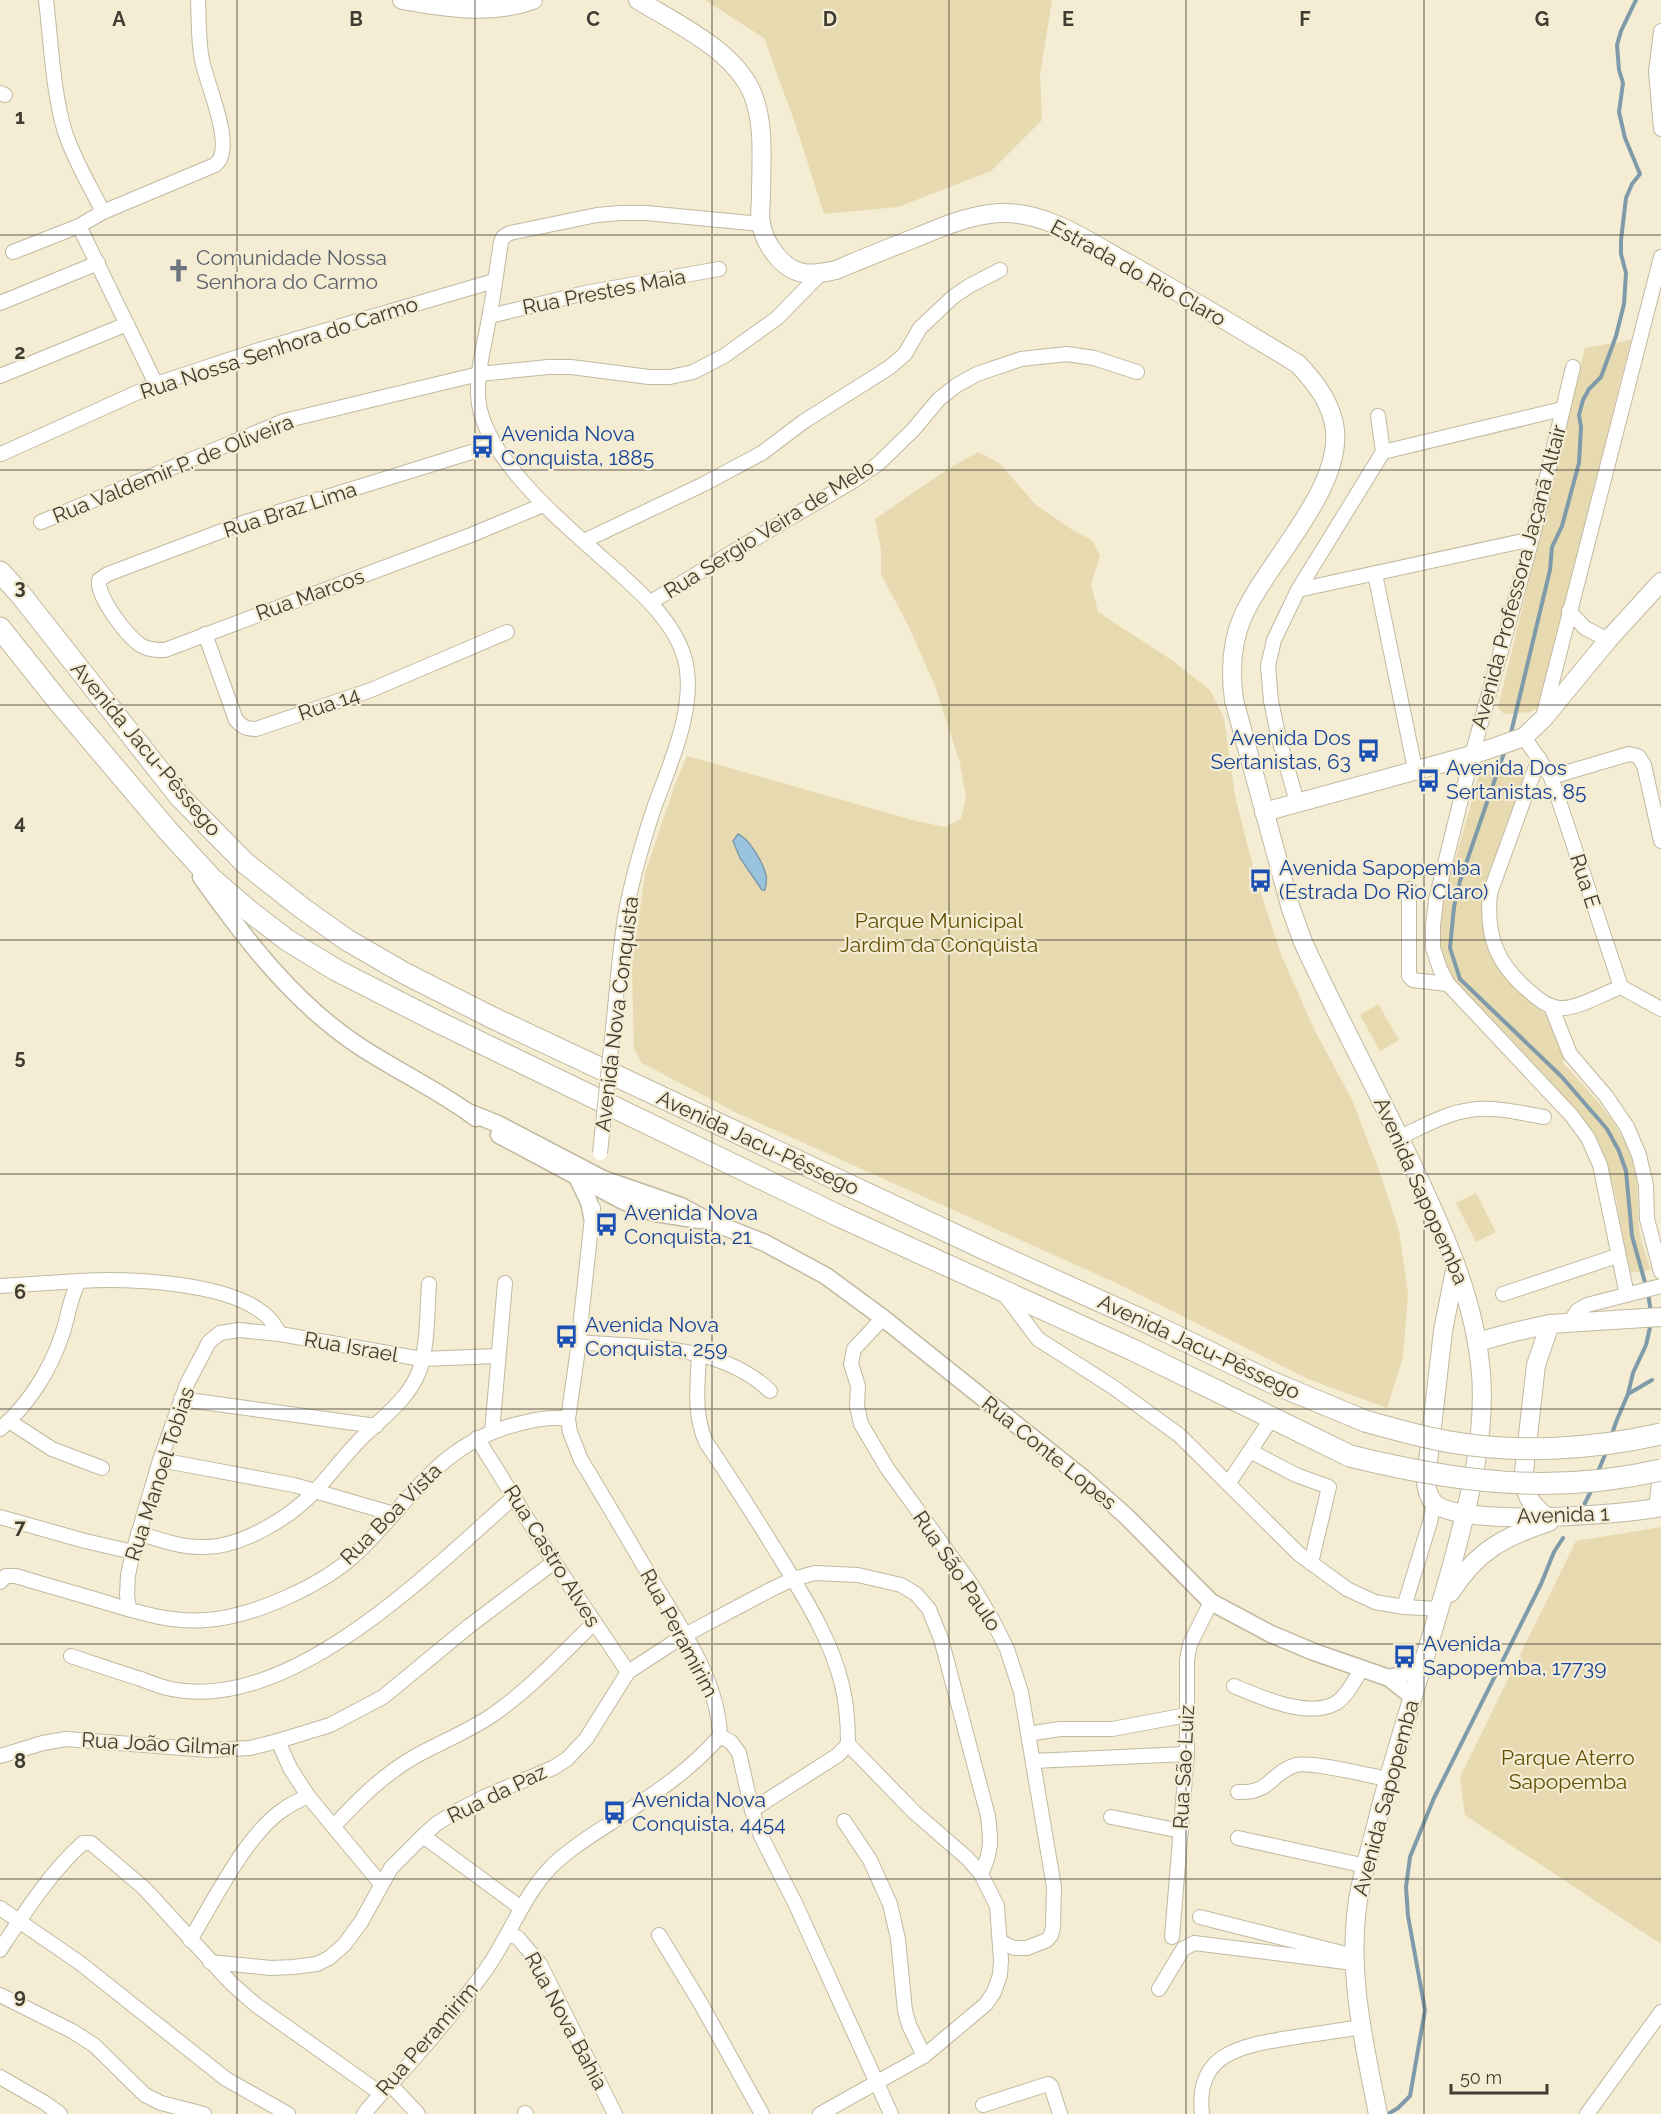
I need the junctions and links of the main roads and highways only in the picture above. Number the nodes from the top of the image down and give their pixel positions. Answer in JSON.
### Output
{"nodes":[{"id":1,"x":402,"y":0,"type":"edge"},
{"id":2,"x":533,"y":0,"type":"edge"},
{"id":3,"x":638,"y":0,"type":"edge"},
{"id":4,"x":0,"y":572,"type":"edge"},
{"id":5,"x":1661,"y":582,"type":"edge"},
{"id":6,"x":0,"y":628,"type":"edge"},
{"id":7,"x":1264,"y":812,"type":"junction"},
{"id":8,"x":1456,"y":1264,"type":"junction"},
{"id":9,"x":1661,"y":1317,"type":"edge"},
{"id":10,"x":1550,"y":1324,"type":"junction"},
{"id":11,"x":1477,"y":1342,"type":"junction"},
{"id":12,"x":1661,"y":1434,"type":"edge"},
{"id":13,"x":1661,"y":1470,"type":"edge"},
{"id":14,"x":1661,"y":1484,"type":"edge"},
{"id":15,"x":1660,"y":1507,"type":"edge"},
{"id":16,"x":1466,"y":1514,"type":"junction"},
{"id":17,"x":1555,"y":1517,"type":"junction"},
{"id":18,"x":1440,"y":1610,"type":"junction"},
{"id":19,"x":1378,"y":2114,"type":"edge"}],
"edges":[{"from":1,"to":2,"type":"main road"},
{"from":3,"to":7,"type":"main road","name":"Estrada do Rio Claro"},
{"from":4,"to":12,"type":"highway","name":"Avenida Jacu-Pêssego","bridge":true},
{"from":5,"to":7,"type":"main road"},
{"from":6,"to":13,"type":"highway","name":"Avenida Jacu-Pêssego","bridge":true},
{"from":7,"to":8,"type":"main road","name":"Avenida Sapopemba"},
{"from":8,"to":11,"type":"main road","name":"Avenida Sapopemba"},
{"from":8,"to":16,"type":"main road","name":"Avenida 1"},
{"from":9,"to":10,"type":"main road"},
{"from":10,"to":11,"type":"main road"},
{"from":10,"to":17,"type":"main road"},
{"from":11,"to":16,"type":"main road","name":"Avenida Sapopemba"},
{"from":14,"to":15,"type":"main road"},
{"from":15,"to":17,"type":"main road","name":"Avenida 1"},
{"from":16,"to":17,"type":"main road","name":"Avenida 1"},
{"from":16,"to":18,"type":"main road","name":"Avenida Sapopemba"},
{"from":17,"to":18,"type":"main road"},
{"from":18,"to":19,"type":"main road","name":"Avenida Sapopemba"}]}
